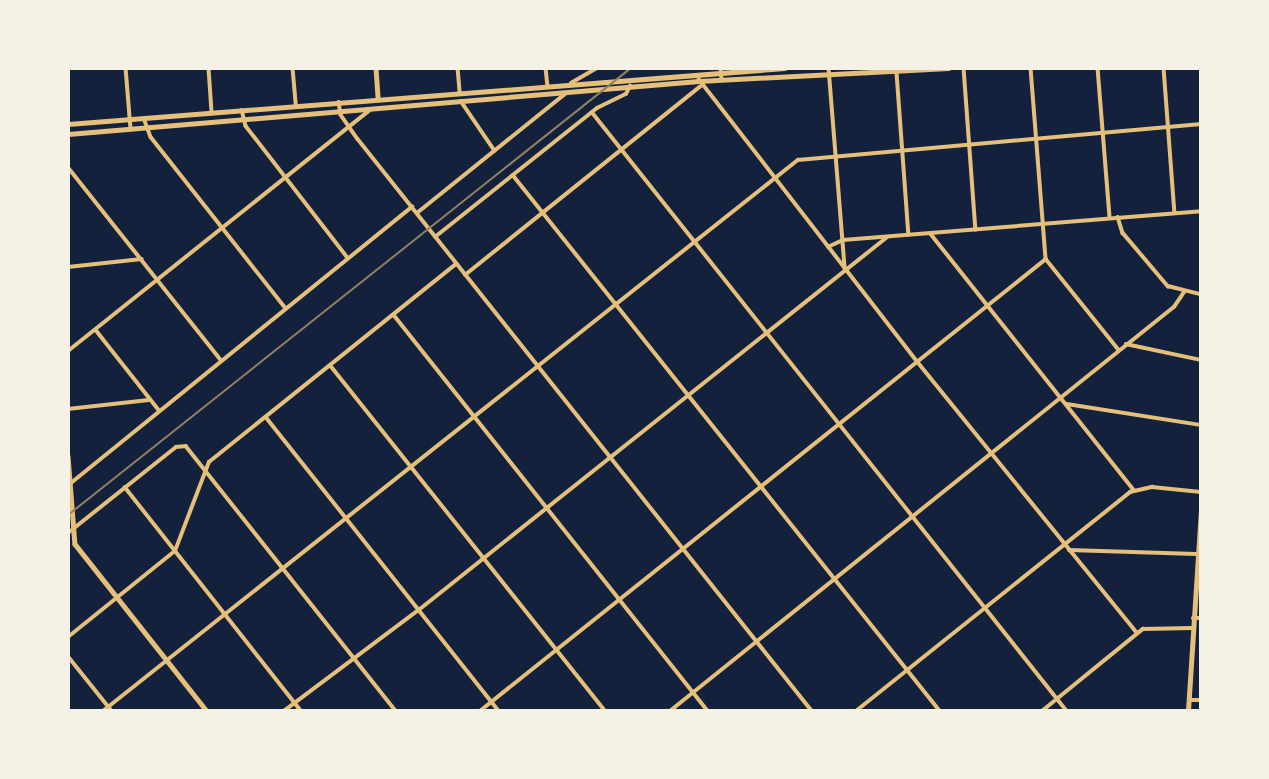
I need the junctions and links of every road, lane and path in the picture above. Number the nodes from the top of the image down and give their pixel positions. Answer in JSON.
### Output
{"nodes":[{"id":1,"x":125,"y":68,"type":"edge"},
{"id":2,"x":209,"y":68,"type":"edge"},
{"id":3,"x":293,"y":68,"type":"edge"},
{"id":4,"x":376,"y":68,"type":"edge"},
{"id":5,"x":458,"y":68,"type":"edge"},
{"id":6,"x":546,"y":68,"type":"edge"},
{"id":7,"x":597,"y":68,"type":"edge"},
{"id":8,"x":785,"y":68,"type":"edge"},
{"id":9,"x":949,"y":68,"type":"edge"},
{"id":10,"x":964,"y":68,"type":"edge"},
{"id":11,"x":1031,"y":68,"type":"edge"},
{"id":12,"x":1098,"y":68,"type":"edge"},
{"id":13,"x":1164,"y":68,"type":"edge"},
{"id":14,"x":721,"y":70,"type":"edge"},
{"id":15,"x":829,"y":72,"type":"edge"},
{"id":16,"x":897,"y":73,"type":"junction"},
{"id":17,"x":698,"y":74,"type":"junction"},
{"id":18,"x":722,"y":80,"type":"junction"},
{"id":19,"x":571,"y":83,"type":"junction"},
{"id":20,"x":699,"y":84,"type":"junction"},
{"id":21,"x":548,"y":85,"type":"junction"},
{"id":22,"x":630,"y":86,"type":"junction"},
{"id":23,"x":567,"y":92,"type":"junction"},
{"id":24,"x":549,"y":93,"type":"junction"},
{"id":25,"x":460,"y":96,"type":"junction"},
{"id":26,"x":379,"y":99,"type":"junction"},
{"id":27,"x":296,"y":105,"type":"junction"},
{"id":28,"x":552,"y":105,"type":"junction"},
{"id":29,"x":340,"y":106,"type":"junction"},
{"id":30,"x":373,"y":107,"type":"junction"},
{"id":31,"x":242,"y":110,"type":"junction"},
{"id":32,"x":212,"y":112,"type":"junction"},
{"id":33,"x":592,"y":112,"type":"junction"},
{"id":34,"x":144,"y":118,"type":"junction"},
{"id":35,"x":243,"y":118,"type":"junction"},
{"id":36,"x":130,"y":119,"type":"junction"},
{"id":37,"x":68,"y":124,"type":"edge"},
{"id":38,"x":1201,"y":124,"type":"edge"},
{"id":39,"x":349,"y":127,"type":"junction"},
{"id":40,"x":1168,"y":127,"type":"junction"},
{"id":41,"x":145,"y":128,"type":"junction"},
{"id":42,"x":131,"y":129,"type":"junction"},
{"id":43,"x":1102,"y":133,"type":"junction"},
{"id":44,"x":68,"y":134,"type":"edge"},
{"id":45,"x":1035,"y":139,"type":"junction"},
{"id":46,"x":970,"y":144,"type":"junction"},
{"id":47,"x":621,"y":149,"type":"junction"},
{"id":48,"x":903,"y":149,"type":"junction"},
{"id":49,"x":495,"y":151,"type":"junction"},
{"id":50,"x":836,"y":154,"type":"junction"},
{"id":51,"x":68,"y":167,"type":"edge"},
{"id":52,"x":513,"y":175,"type":"junction"},
{"id":53,"x":286,"y":178,"type":"junction"},
{"id":54,"x":773,"y":179,"type":"junction"},
{"id":55,"x":412,"y":207,"type":"junction"},
{"id":56,"x":1201,"y":211,"type":"edge"},
{"id":57,"x":544,"y":212,"type":"junction"},
{"id":58,"x":417,"y":213,"type":"junction"},
{"id":59,"x":1175,"y":213,"type":"junction"},
{"id":60,"x":1118,"y":217,"type":"junction"},
{"id":61,"x":1110,"y":218,"type":"junction"},
{"id":62,"x":1043,"y":225,"type":"junction"},
{"id":63,"x":223,"y":228,"type":"junction"},
{"id":64,"x":976,"y":231,"type":"junction"},
{"id":65,"x":931,"y":234,"type":"junction"},
{"id":66,"x":909,"y":235,"type":"junction"},
{"id":67,"x":435,"y":237,"type":"junction"},
{"id":68,"x":886,"y":238,"type":"junction"},
{"id":69,"x":843,"y":240,"type":"junction"},
{"id":70,"x":695,"y":242,"type":"junction"},
{"id":71,"x":828,"y":247,"type":"junction"},
{"id":72,"x":348,"y":258,"type":"junction"},
{"id":73,"x":142,"y":259,"type":"junction"},
{"id":74,"x":1046,"y":259,"type":"junction"},
{"id":75,"x":456,"y":264,"type":"junction"},
{"id":76,"x":68,"y":267,"type":"edge"},
{"id":77,"x":845,"y":270,"type":"junction"},
{"id":78,"x":465,"y":275,"type":"junction"},
{"id":79,"x":158,"y":279,"type":"junction"},
{"id":80,"x":1184,"y":292,"type":"junction"},
{"id":81,"x":1201,"y":294,"type":"edge"},
{"id":82,"x":617,"y":305,"type":"junction"},
{"id":83,"x":988,"y":305,"type":"junction"},
{"id":84,"x":285,"y":307,"type":"junction"},
{"id":85,"x":394,"y":315,"type":"junction"},
{"id":86,"x":96,"y":330,"type":"junction"},
{"id":87,"x":768,"y":332,"type":"junction"},
{"id":88,"x":1126,"y":344,"type":"junction"},
{"id":89,"x":1119,"y":350,"type":"junction"},
{"id":90,"x":68,"y":351,"type":"edge"},
{"id":91,"x":220,"y":359,"type":"junction"},
{"id":92,"x":1201,"y":360,"type":"edge"},
{"id":93,"x":917,"y":362,"type":"junction"},
{"id":94,"x":331,"y":366,"type":"junction"},
{"id":95,"x":538,"y":366,"type":"junction"},
{"id":96,"x":690,"y":395,"type":"junction"},
{"id":97,"x":1061,"y":397,"type":"junction"},
{"id":98,"x":150,"y":400,"type":"junction"},
{"id":99,"x":1067,"y":404,"type":"junction"},
{"id":100,"x":68,"y":409,"type":"edge"},
{"id":101,"x":159,"y":410,"type":"junction"},
{"id":102,"x":265,"y":417,"type":"junction"},
{"id":103,"x":474,"y":417,"type":"junction"},
{"id":104,"x":839,"y":424,"type":"junction"},
{"id":105,"x":1201,"y":425,"type":"edge"},
{"id":106,"x":991,"y":453,"type":"junction"},
{"id":107,"x":68,"y":456,"type":"edge"},
{"id":108,"x":611,"y":458,"type":"junction"},
{"id":109,"x":204,"y":467,"type":"junction"},
{"id":110,"x":411,"y":467,"type":"junction"},
{"id":111,"x":69,"y":484,"type":"edge"},
{"id":112,"x":125,"y":487,"type":"junction"},
{"id":113,"x":762,"y":487,"type":"junction"},
{"id":114,"x":1134,"y":490,"type":"junction"},
{"id":115,"x":1201,"y":492,"type":"edge"},
{"id":116,"x":547,"y":508,"type":"junction"},
{"id":117,"x":1201,"y":509,"type":"edge"},
{"id":118,"x":913,"y":516,"type":"junction"},
{"id":119,"x":346,"y":518,"type":"junction"},
{"id":120,"x":70,"y":531,"type":"edge"},
{"id":121,"x":1065,"y":544,"type":"junction"},
{"id":122,"x":683,"y":550,"type":"junction"},
{"id":123,"x":1069,"y":550,"type":"junction"},
{"id":124,"x":175,"y":551,"type":"junction"},
{"id":125,"x":1196,"y":554,"type":"junction"},
{"id":126,"x":484,"y":558,"type":"junction"},
{"id":127,"x":283,"y":568,"type":"junction"},
{"id":128,"x":835,"y":578,"type":"junction"},
{"id":129,"x":117,"y":598,"type":"junction"},
{"id":130,"x":619,"y":601,"type":"junction"},
{"id":131,"x":985,"y":608,"type":"junction"},
{"id":132,"x":420,"y":609,"type":"junction"},
{"id":133,"x":225,"y":614,"type":"junction"},
{"id":134,"x":1193,"y":618,"type":"junction"},
{"id":135,"x":1201,"y":618,"type":"edge"},
{"id":136,"x":1192,"y":628,"type":"junction"},
{"id":137,"x":1137,"y":634,"type":"junction"},
{"id":138,"x":68,"y":637,"type":"edge"},
{"id":139,"x":757,"y":641,"type":"junction"},
{"id":140,"x":557,"y":650,"type":"junction"},
{"id":141,"x":68,"y":656,"type":"edge"},
{"id":142,"x":355,"y":659,"type":"junction"},
{"id":143,"x":167,"y":660,"type":"junction"},
{"id":144,"x":908,"y":669,"type":"junction"},
{"id":145,"x":693,"y":692,"type":"junction"},
{"id":146,"x":1058,"y":698,"type":"junction"},
{"id":147,"x":1189,"y":700,"type":"junction"},
{"id":148,"x":1201,"y":700,"type":"edge"},
{"id":149,"x":492,"y":702,"type":"junction"},
{"id":150,"x":295,"y":703,"type":"junction"},
{"id":151,"x":110,"y":708,"type":"edge"},
{"id":152,"x":103,"y":711,"type":"edge"},
{"id":153,"x":207,"y":711,"type":"edge"},
{"id":154,"x":284,"y":711,"type":"edge"},
{"id":155,"x":301,"y":711,"type":"edge"},
{"id":156,"x":396,"y":711,"type":"edge"},
{"id":157,"x":480,"y":711,"type":"edge"},
{"id":158,"x":499,"y":711,"type":"edge"},
{"id":159,"x":605,"y":711,"type":"edge"},
{"id":160,"x":670,"y":711,"type":"edge"},
{"id":161,"x":708,"y":711,"type":"edge"},
{"id":162,"x":812,"y":711,"type":"edge"},
{"id":163,"x":856,"y":711,"type":"edge"},
{"id":164,"x":940,"y":711,"type":"edge"},
{"id":165,"x":1042,"y":711,"type":"edge"},
{"id":166,"x":1067,"y":711,"type":"edge"},
{"id":167,"x":1188,"y":711,"type":"edge"}],
"edges":[{"from":1,"to":36,"type":"street"},
{"from":2,"to":32,"type":"street"},
{"from":3,"to":27,"type":"street"},
{"from":4,"to":26,"type":"street"},
{"from":5,"to":25,"type":"street"},
{"from":6,"to":21,"type":"street"},
{"from":7,"to":19,"type":"street"},
{"from":8,"to":14,"type":"main road"},
{"from":9,"to":16,"type":"main road"},
{"from":10,"to":46,"type":"street"},
{"from":11,"to":45,"type":"street"},
{"from":12,"to":43,"type":"street"},
{"from":13,"to":40,"type":"street"},
{"from":14,"to":17,"type":"main road"},
{"from":14,"to":18,"type":"street"},
{"from":15,"to":16,"type":"main road"},
{"from":15,"to":18,"type":"main road"},
{"from":15,"to":50,"type":"street"},
{"from":16,"to":48,"type":"street"},
{"from":17,"to":19,"type":"main road"},
{"from":17,"to":20,"type":"street"},
{"from":18,"to":20,"type":"main road"},
{"from":19,"to":21,"type":"main road"},
{"from":20,"to":22,"type":"main road"},
{"from":20,"to":47,"type":"street"},
{"from":20,"to":54,"type":"street"},
{"from":21,"to":24,"type":"street"},
{"from":21,"to":25,"type":"main road"},
{"from":22,"to":23,"type":"main road"},
{"from":22,"to":33,"type":"street"},
{"from":23,"to":24,"type":"main road"},
{"from":23,"to":28,"type":"street"},
{"from":24,"to":25,"type":"main road"},
{"from":24,"to":28,"type":"street"},
{"from":25,"to":26,"type":"main road"},
{"from":25,"to":30,"type":"main road"},
{"from":25,"to":49,"type":"street"},
{"from":26,"to":29,"type":"main road"},
{"from":27,"to":29,"type":"main road"},
{"from":27,"to":31,"type":"main road"},
{"from":28,"to":49,"type":"street"},
{"from":29,"to":30,"type":"main road"},
{"from":29,"to":35,"type":"main road"},
{"from":29,"to":39,"type":"street"},
{"from":30,"to":39,"type":"street"},
{"from":31,"to":32,"type":"main road"},
{"from":31,"to":35,"type":"street"},
{"from":32,"to":34,"type":"main road"},
{"from":33,"to":47,"type":"street"},
{"from":33,"to":52,"type":"street"},
{"from":34,"to":36,"type":"main road"},
{"from":34,"to":41,"type":"street"},
{"from":35,"to":41,"type":"main road"},
{"from":35,"to":53,"type":"street"},
{"from":36,"to":37,"type":"main road"},
{"from":36,"to":42,"type":"street"},
{"from":38,"to":40,"type":"street"},
{"from":39,"to":53,"type":"street"},
{"from":39,"to":55,"type":"street"},
{"from":40,"to":43,"type":"street"},
{"from":40,"to":59,"type":"street"},
{"from":41,"to":42,"type":"main road"},
{"from":41,"to":63,"type":"street"},
{"from":42,"to":44,"type":"main road"},
{"from":43,"to":45,"type":"street"},
{"from":43,"to":61,"type":"street"},
{"from":45,"to":46,"type":"street"},
{"from":45,"to":62,"type":"street"},
{"from":46,"to":48,"type":"street"},
{"from":46,"to":64,"type":"street"},
{"from":47,"to":57,"type":"street"},
{"from":47,"to":70,"type":"street"},
{"from":48,"to":50,"type":"street"},
{"from":48,"to":66,"type":"street"},
{"from":49,"to":58,"type":"street"},
{"from":50,"to":54,"type":"street"},
{"from":50,"to":69,"type":"street"},
{"from":51,"to":73,"type":"street"},
{"from":52,"to":57,"type":"street"},
{"from":52,"to":67,"type":"street"},
{"from":53,"to":63,"type":"street"},
{"from":53,"to":72,"type":"street"},
{"from":54,"to":70,"type":"street"},
{"from":54,"to":71,"type":"street"},
{"from":55,"to":58,"type":"street"},
{"from":55,"to":72,"type":"street"},
{"from":56,"to":59,"type":"street"},
{"from":57,"to":78,"type":"street"},
{"from":57,"to":82,"type":"street"},
{"from":58,"to":67,"type":"street"},
{"from":59,"to":60,"type":"street"},
{"from":60,"to":61,"type":"street"},
{"from":60,"to":80,"type":"street"},
{"from":61,"to":62,"type":"street"},
{"from":62,"to":64,"type":"street"},
{"from":62,"to":74,"type":"street"},
{"from":63,"to":79,"type":"street"},
{"from":63,"to":84,"type":"street"},
{"from":64,"to":65,"type":"street"},
{"from":65,"to":66,"type":"street"},
{"from":65,"to":83,"type":"street"},
{"from":66,"to":68,"type":"street"},
{"from":67,"to":75,"type":"street"},
{"from":68,"to":69,"type":"street"},
{"from":68,"to":77,"type":"street"},
{"from":69,"to":71,"type":"street"},
{"from":69,"to":77,"type":"street"},
{"from":70,"to":82,"type":"street"},
{"from":70,"to":87,"type":"street"},
{"from":71,"to":77,"type":"street"},
{"from":72,"to":84,"type":"street"},
{"from":73,"to":76,"type":"street"},
{"from":73,"to":79,"type":"street"},
{"from":74,"to":83,"type":"street"},
{"from":74,"to":89,"type":"street"},
{"from":75,"to":78,"type":"street"},
{"from":75,"to":85,"type":"street"},
{"from":77,"to":87,"type":"street"},
{"from":77,"to":93,"type":"street"},
{"from":78,"to":95,"type":"street"},
{"from":79,"to":86,"type":"street"},
{"from":79,"to":91,"type":"street"},
{"from":80,"to":81,"type":"street"},
{"from":80,"to":88,"type":"street"},
{"from":82,"to":95,"type":"street"},
{"from":82,"to":96,"type":"street"},
{"from":83,"to":93,"type":"street"},
{"from":83,"to":97,"type":"street"},
{"from":84,"to":91,"type":"street"},
{"from":85,"to":94,"type":"street"},
{"from":85,"to":103,"type":"street"},
{"from":86,"to":90,"type":"street"},
{"from":86,"to":98,"type":"street"},
{"from":87,"to":96,"type":"street"},
{"from":87,"to":104,"type":"street"},
{"from":88,"to":89,"type":"street"},
{"from":88,"to":92,"type":"street"},
{"from":89,"to":97,"type":"street"},
{"from":91,"to":101,"type":"street"},
{"from":93,"to":104,"type":"street"},
{"from":93,"to":106,"type":"street"},
{"from":94,"to":102,"type":"street"},
{"from":94,"to":110,"type":"street"},
{"from":95,"to":103,"type":"street"},
{"from":95,"to":108,"type":"street"},
{"from":96,"to":108,"type":"street"},
{"from":96,"to":113,"type":"street"},
{"from":97,"to":99,"type":"street"},
{"from":97,"to":106,"type":"street"},
{"from":98,"to":100,"type":"street"},
{"from":98,"to":101,"type":"street"},
{"from":99,"to":105,"type":"street"},
{"from":99,"to":114,"type":"street"},
{"from":101,"to":111,"type":"street"},
{"from":102,"to":109,"type":"street"},
{"from":102,"to":119,"type":"street"},
{"from":103,"to":110,"type":"street"},
{"from":103,"to":116,"type":"street"},
{"from":104,"to":113,"type":"street"},
{"from":104,"to":118,"type":"street"},
{"from":106,"to":118,"type":"street"},
{"from":106,"to":121,"type":"street"},
{"from":107,"to":111,"type":"street"},
{"from":108,"to":116,"type":"street"},
{"from":108,"to":122,"type":"street"},
{"from":109,"to":112,"type":"street"},
{"from":109,"to":124,"type":"street"},
{"from":109,"to":127,"type":"street"},
{"from":110,"to":119,"type":"street"},
{"from":110,"to":126,"type":"street"},
{"from":111,"to":120,"type":"street"},
{"from":112,"to":120,"type":"street"},
{"from":112,"to":124,"type":"street"},
{"from":113,"to":122,"type":"street"},
{"from":113,"to":128,"type":"street"},
{"from":114,"to":115,"type":"street"},
{"from":114,"to":121,"type":"street"},
{"from":116,"to":126,"type":"street"},
{"from":116,"to":130,"type":"street"},
{"from":117,"to":125,"type":"street"},
{"from":118,"to":128,"type":"street"},
{"from":118,"to":131,"type":"street"},
{"from":119,"to":127,"type":"street"},
{"from":119,"to":132,"type":"street"},
{"from":120,"to":129,"type":"street"},
{"from":121,"to":123,"type":"street"},
{"from":121,"to":131,"type":"street"},
{"from":122,"to":130,"type":"street"},
{"from":122,"to":139,"type":"street"},
{"from":123,"to":125,"type":"street"},
{"from":123,"to":137,"type":"street"},
{"from":124,"to":129,"type":"street"},
{"from":124,"to":133,"type":"street"},
{"from":125,"to":134,"type":"street"},
{"from":126,"to":132,"type":"street"},
{"from":126,"to":140,"type":"street"},
{"from":127,"to":133,"type":"street"},
{"from":127,"to":142,"type":"street"},
{"from":128,"to":139,"type":"street"},
{"from":128,"to":144,"type":"street"},
{"from":129,"to":138,"type":"street"},
{"from":129,"to":143,"type":"street"},
{"from":130,"to":140,"type":"street"},
{"from":130,"to":145,"type":"street"},
{"from":131,"to":144,"type":"street"},
{"from":131,"to":146,"type":"street"},
{"from":132,"to":142,"type":"street"},
{"from":132,"to":149,"type":"street"},
{"from":133,"to":143,"type":"street"},
{"from":133,"to":150,"type":"street"},
{"from":134,"to":135,"type":"street"},
{"from":134,"to":136,"type":"street"},
{"from":136,"to":137,"type":"street"},
{"from":136,"to":147,"type":"street"},
{"from":137,"to":146,"type":"street"},
{"from":139,"to":145,"type":"street"},
{"from":139,"to":162,"type":"street"},
{"from":140,"to":149,"type":"street"},
{"from":140,"to":159,"type":"street"},
{"from":141,"to":151,"type":"street"},
{"from":142,"to":150,"type":"street"},
{"from":142,"to":156,"type":"street"},
{"from":143,"to":151,"type":"street"},
{"from":143,"to":153,"type":"street"},
{"from":144,"to":163,"type":"street"},
{"from":144,"to":164,"type":"street"},
{"from":145,"to":160,"type":"street"},
{"from":145,"to":161,"type":"street"},
{"from":146,"to":165,"type":"street"},
{"from":146,"to":166,"type":"street"},
{"from":147,"to":148,"type":"street"},
{"from":147,"to":167,"type":"street"},
{"from":149,"to":157,"type":"street"},
{"from":149,"to":158,"type":"street"},
{"from":150,"to":154,"type":"street"},
{"from":150,"to":155,"type":"street"},
{"from":151,"to":152,"type":"street"}]}
